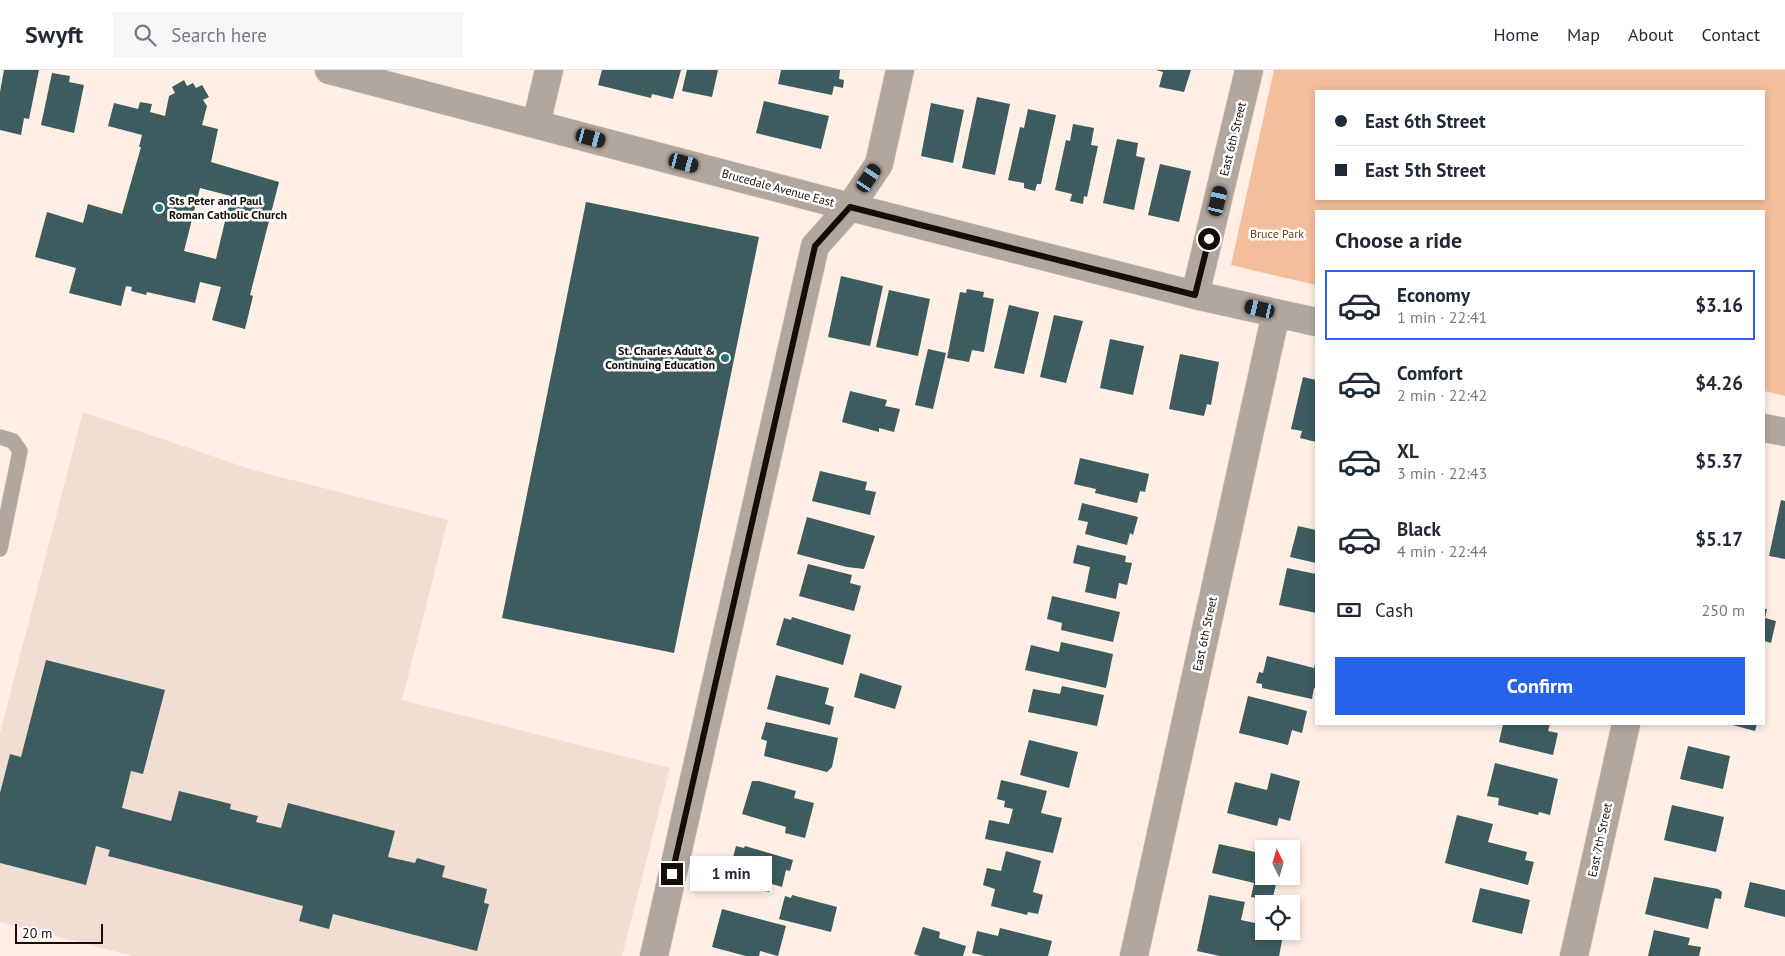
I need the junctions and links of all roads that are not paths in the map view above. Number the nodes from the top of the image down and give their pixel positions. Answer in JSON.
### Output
{"nodes":[{"id":1,"x":329,"y":70,"type":"edge"},
{"id":2,"x":550,"y":70,"type":"edge"},
{"id":3,"x":900,"y":70,"type":"edge"},
{"id":4,"x":1250,"y":70,"type":"edge"},
{"id":5,"x":536,"y":124,"type":"junction"},
{"id":6,"x":850,"y":207,"type":"junction"},
{"id":7,"x":1195,"y":295,"type":"junction"},
{"id":8,"x":1276,"y":313,"type":"junction"},
{"id":9,"x":1315,"y":322,"type":"edge"},
{"id":10,"x":1765,"y":428,"type":"edge"},
{"id":11,"x":1785,"y":432,"type":"edge"},
{"id":12,"x":0,"y":437,"type":"edge"},
{"id":13,"x":0,"y":549,"type":"edge"},
{"id":14,"x":1626,"y":725,"type":"edge"},
{"id":15,"x":654,"y":956,"type":"edge"},
{"id":16,"x":1134,"y":956,"type":"edge"},
{"id":17,"x":1574,"y":956,"type":"edge"}],
"edges":[{"from":1,"to":5,"type":"street","name":"Brucedale Avenue East"},
{"from":2,"to":5,"type":"street"},
{"from":3,"to":6,"type":"street"},
{"from":4,"to":7,"type":"street","name":"East 6th Street"},
{"from":5,"to":6,"type":"street","name":"Brucedale Avenue East"},
{"from":6,"to":7,"type":"street","name":"Brucedale Avenue East"},
{"from":6,"to":15,"type":"street"},
{"from":7,"to":8,"type":"street","name":"Brucedale Avenue East"},
{"from":8,"to":9,"type":"street","name":"Brucedale Avenue East"},
{"from":8,"to":16,"type":"street","name":"East 6th Street"},
{"from":10,"to":11,"type":"street"},
{"from":12,"to":13,"type":"lane"},
{"from":14,"to":17,"type":"street","name":"East 7th Street"}]}
